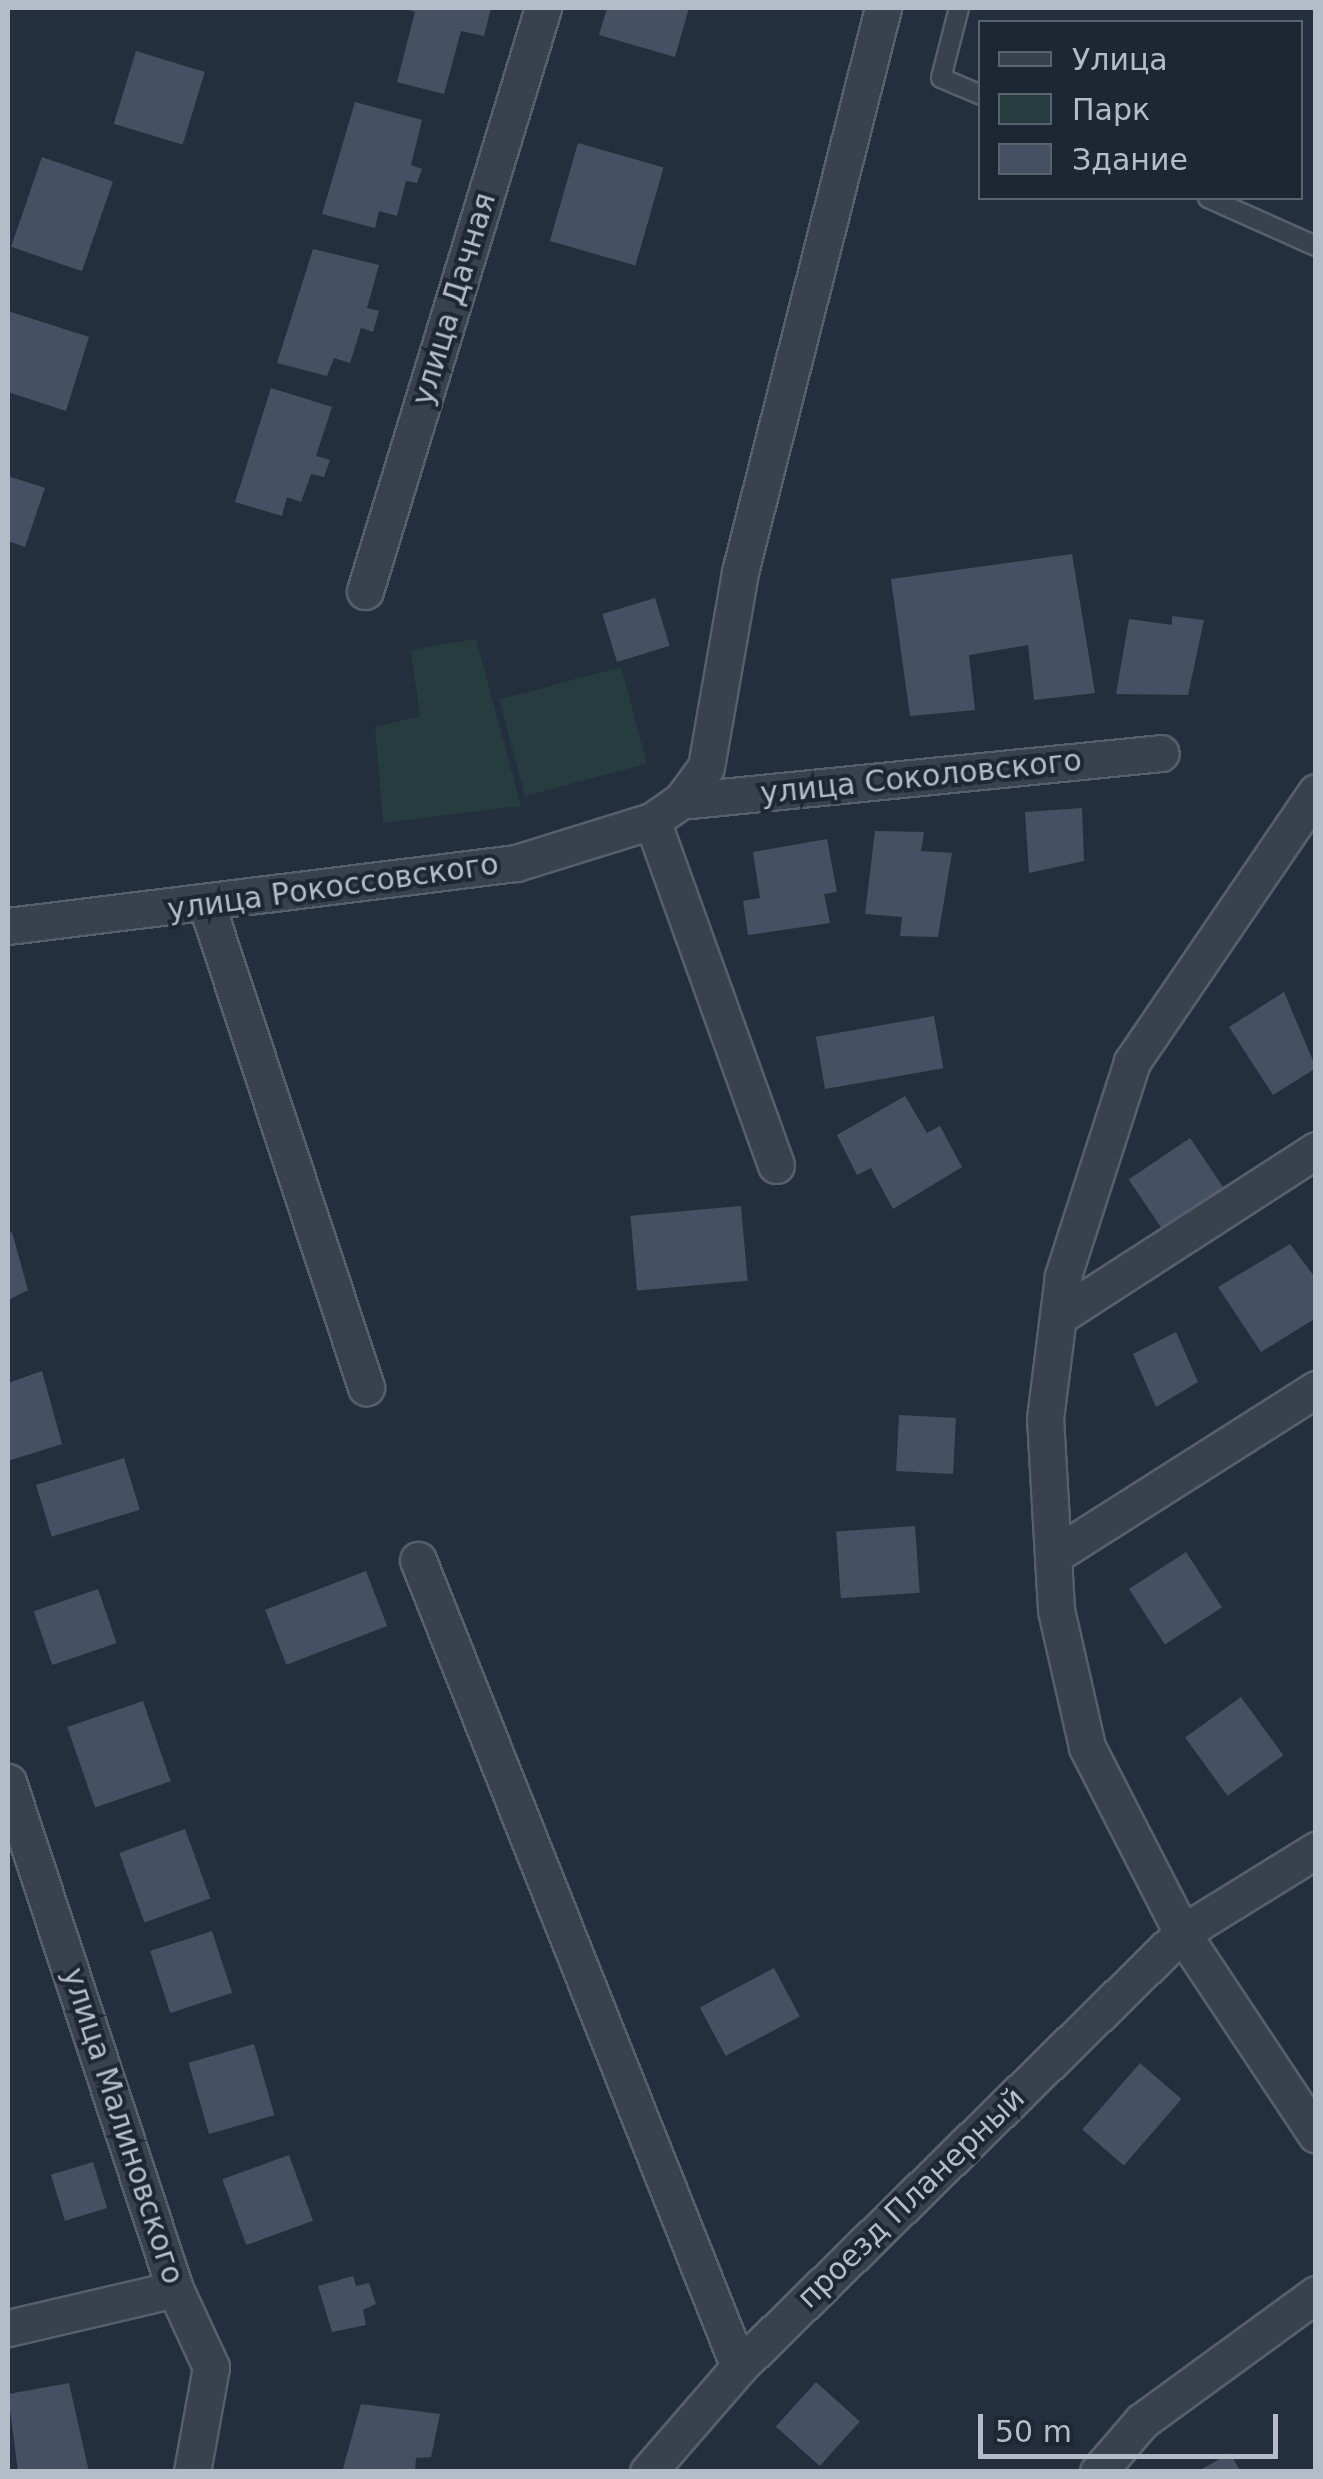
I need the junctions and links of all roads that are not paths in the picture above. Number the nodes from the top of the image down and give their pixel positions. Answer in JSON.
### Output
{"nodes":[{"id":1,"x":544,"y":8,"type":"edge"},
{"id":2,"x":883,"y":8,"type":"edge"},
{"id":3,"x":959,"y":8,"type":"edge"},
{"id":4,"x":978,"y":95,"type":"edge"},
{"id":5,"x":1212,"y":200,"type":"edge"},
{"id":6,"x":1316,"y":246,"type":"edge"},
{"id":7,"x":365,"y":591,"type":"dead end"},
{"id":8,"x":1160,"y":752,"type":"dead end"},
{"id":9,"x":1316,"y":792,"type":"edge"},
{"id":10,"x":667,"y":811,"type":"junction"},
{"id":11,"x":206,"y":906,"type":"junction"},
{"id":12,"x":8,"y":926,"type":"edge"},
{"id":13,"x":1316,"y":1150,"type":"edge"},
{"id":14,"x":776,"y":1165,"type":"dead end"},
{"id":15,"x":1060,"y":1315,"type":"junction"},
{"id":16,"x":366,"y":1387,"type":"dead end"},
{"id":17,"x":1316,"y":1389,"type":"edge"},
{"id":18,"x":1053,"y":1556,"type":"junction"},
{"id":19,"x":418,"y":1560,"type":"dead end"},
{"id":20,"x":8,"y":1782,"type":"edge"},
{"id":21,"x":1316,"y":1850,"type":"edge"},
{"id":22,"x":20,"y":1855,"type":"edge"},
{"id":23,"x":1182,"y":1933,"type":"junction"},
{"id":24,"x":1316,"y":2135,"type":"edge"},
{"id":25,"x":175,"y":2289,"type":"junction"},
{"id":26,"x":1316,"y":2294,"type":"edge"},
{"id":27,"x":8,"y":2328,"type":"edge"},
{"id":28,"x":739,"y":2367,"type":"junction"},
{"id":29,"x":192,"y":2472,"type":"edge"},
{"id":30,"x":648,"y":2472,"type":"edge"},
{"id":31,"x":1098,"y":2472,"type":"edge"}],
"edges":[{"from":1,"to":7,"type":"street","name":"улица Дачная"},
{"from":2,"to":10,"type":"street"},
{"from":3,"to":4,"type":"lane"},
{"from":5,"to":6,"type":"lane"},
{"from":8,"to":10,"type":"street","name":"улица Соколовского"},
{"from":9,"to":15,"type":"street"},
{"from":10,"to":11,"type":"street","name":"улица Рокоссовского"},
{"from":10,"to":14,"type":"street"},
{"from":11,"to":12,"type":"street","name":"улица Рокоссовского"},
{"from":11,"to":16,"type":"street"},
{"from":13,"to":15,"type":"street"},
{"from":15,"to":18,"type":"street"},
{"from":17,"to":18,"type":"street"},
{"from":18,"to":23,"type":"street"},
{"from":19,"to":28,"type":"street"},
{"from":20,"to":22,"type":"street","name":"улица Малиновского"},
{"from":21,"to":23,"type":"street","name":"проезд Планерный"},
{"from":22,"to":25,"type":"street","name":"улица Малиновского"},
{"from":23,"to":24,"type":"street"},
{"from":23,"to":28,"type":"street","name":"проезд Планерный"},
{"from":25,"to":27,"type":"street"},
{"from":25,"to":29,"type":"street","name":"улица Малиновского"},
{"from":26,"to":31,"type":"street"},
{"from":28,"to":30,"type":"street","name":"проезд Планерный"}]}
